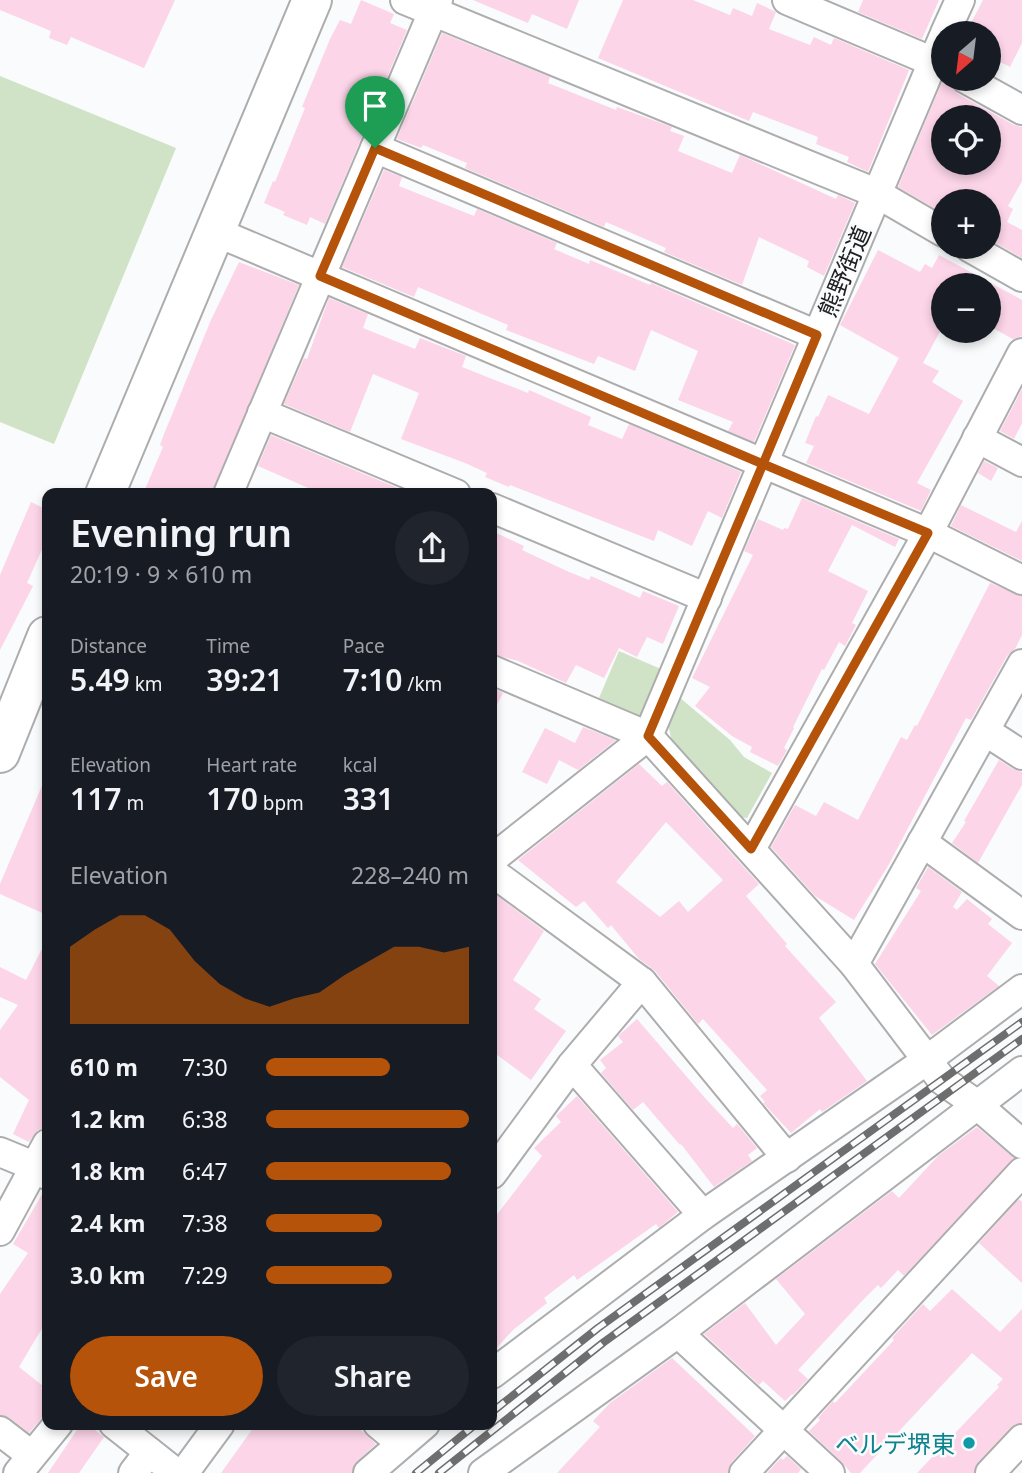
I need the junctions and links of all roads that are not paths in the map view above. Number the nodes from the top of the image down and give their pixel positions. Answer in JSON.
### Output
{"nodes":[{"id":1,"x":312,"y":0,"type":"edge"},
{"id":2,"x":405,"y":0,"type":"edge"},
{"id":3,"x":788,"y":0,"type":"edge"},
{"id":4,"x":960,"y":0,"type":"edge"},
{"id":5,"x":436,"y":6,"type":"edge"},
{"id":6,"x":950,"y":21,"type":"edge"},
{"id":7,"x":931,"y":52,"type":"edge"},
{"id":8,"x":931,"y":75,"type":"edge"},
{"id":9,"x":988,"y":91,"type":"edge"},
{"id":10,"x":1022,"y":110,"type":"edge"},
{"id":11,"x":375,"y":148,"type":"junction"},
{"id":12,"x":876,"y":194,"type":"junction"},
{"id":13,"x":931,"y":225,"type":"edge"},
{"id":14,"x":216,"y":232,"type":"junction"},
{"id":15,"x":990,"y":259,"type":"edge"},
{"id":16,"x":320,"y":276,"type":"junction"},
{"id":17,"x":1022,"y":277,"type":"edge"},
{"id":18,"x":817,"y":335,"type":"junction"},
{"id":19,"x":1022,"y":353,"type":"edge"},
{"id":20,"x":262,"y":413,"type":"junction"},
{"id":21,"x":977,"y":438,"type":"junction"},
{"id":22,"x":1022,"y":462,"type":"edge"},
{"id":23,"x":763,"y":464,"type":"junction"},
{"id":24,"x":108,"y":488,"type":"edge"},
{"id":25,"x":231,"y":488,"type":"edge"},
{"id":26,"x":442,"y":488,"type":"edge"},
{"id":27,"x":497,"y":510,"type":"edge"},
{"id":28,"x":928,"y":533,"type":"junction"},
{"id":29,"x":1022,"y":580,"type":"edge"},
{"id":30,"x":707,"y":598,"type":"junction"},
{"id":31,"x":1022,"y":664,"type":"edge"},
{"id":32,"x":497,"y":672,"type":"edge"},
{"id":33,"x":39,"y":678,"type":"edge"},
{"id":34,"x":985,"y":731,"type":"junction"},
{"id":35,"x":648,"y":736,"type":"junction"},
{"id":36,"x":0,"y":753,"type":"edge"},
{"id":37,"x":1022,"y":755,"type":"edge"},
{"id":38,"x":922,"y":842,"type":"junction"},
{"id":39,"x":751,"y":849,"type":"junction"},
{"id":40,"x":497,"y":855,"type":"edge"},
{"id":41,"x":497,"y":876,"type":"edge"},
{"id":42,"x":1022,"y":915,"type":"edge"},
{"id":43,"x":854,"y":964,"type":"junction"},
{"id":44,"x":642,"y":982,"type":"junction"},
{"id":45,"x":1022,"y":989,"type":"edge"},
{"id":46,"x":927,"y":1060,"type":"junction"},
{"id":47,"x":572,"y":1065,"type":"junction"},
{"id":48,"x":1022,"y":1071,"type":"edge"},
{"id":49,"x":976,"y":1104,"type":"junction"},
{"id":50,"x":1022,"y":1144,"type":"edge"},
{"id":51,"x":0,"y":1152,"type":"edge"},
{"id":52,"x":787,"y":1158,"type":"junction"},
{"id":53,"x":42,"y":1162,"type":"edge"},
{"id":54,"x":42,"y":1164,"type":"edge"},
{"id":55,"x":497,"y":1167,"type":"edge"},
{"id":56,"x":1022,"y":1172,"type":"edge"},
{"id":57,"x":703,"y":1215,"type":"junction"},
{"id":58,"x":0,"y":1231,"type":"edge"},
{"id":59,"x":678,"y":1333,"type":"junction"},
{"id":60,"x":497,"y":1370,"type":"edge"},
{"id":61,"x":53,"y":1430,"type":"edge"},
{"id":62,"x":118,"y":1430,"type":"edge"},
{"id":63,"x":216,"y":1430,"type":"edge"},
{"id":64,"x":385,"y":1430,"type":"edge"},
{"id":65,"x":417,"y":1430,"type":"edge"},
{"id":66,"x":785,"y":1430,"type":"junction"},
{"id":67,"x":0,"y":1431,"type":"edge"},
{"id":68,"x":1022,"y":1439,"type":"edge"},
{"id":69,"x":401,"y":1443,"type":"junction"},
{"id":70,"x":141,"y":1463,"type":"edge"},
{"id":71,"x":25,"y":1464,"type":"edge"},
{"id":72,"x":176,"y":1473,"type":"edge"},
{"id":73,"x":184,"y":1473,"type":"edge"},
{"id":74,"x":368,"y":1473,"type":"edge"},
{"id":75,"x":483,"y":1473,"type":"edge"},
{"id":76,"x":744,"y":1473,"type":"edge"},
{"id":77,"x":831,"y":1473,"type":"edge"},
{"id":78,"x":990,"y":1473,"type":"edge"}],
"edges":[{"from":1,"to":14,"type":"street"},
{"from":2,"to":5,"type":"street"},
{"from":3,"to":7,"type":"street"},
{"from":4,"to":6,"type":"street"},
{"from":5,"to":11,"type":"street"},
{"from":5,"to":12,"type":"street"},
{"from":8,"to":12,"type":"street","name":"熊野街道"},
{"from":9,"to":10,"type":"street"},
{"from":11,"to":16,"type":"street"},
{"from":11,"to":18,"type":"street"},
{"from":12,"to":13,"type":"street"},
{"from":12,"to":18,"type":"street","name":"熊野街道"},
{"from":14,"to":16,"type":"street"},
{"from":14,"to":24,"type":"street"},
{"from":15,"to":17,"type":"street"},
{"from":16,"to":20,"type":"street"},
{"from":16,"to":23,"type":"street"},
{"from":18,"to":23,"type":"street","name":"熊野街道"},
{"from":19,"to":21,"type":"street"},
{"from":20,"to":25,"type":"street"},
{"from":20,"to":26,"type":"street"},
{"from":21,"to":22,"type":"street"},
{"from":21,"to":28,"type":"street"},
{"from":23,"to":28,"type":"street"},
{"from":23,"to":30,"type":"street","name":"熊野街道"},
{"from":27,"to":30,"type":"street"},
{"from":28,"to":29,"type":"street"},
{"from":28,"to":39,"type":"street"},
{"from":30,"to":35,"type":"street","name":"熊野街道"},
{"from":31,"to":34,"type":"street"},
{"from":32,"to":35,"type":"street"},
{"from":33,"to":36,"type":"street"},
{"from":34,"to":37,"type":"street"},
{"from":34,"to":38,"type":"street"},
{"from":35,"to":39,"type":"street"},
{"from":35,"to":40,"type":"street"},
{"from":38,"to":42,"type":"street"},
{"from":38,"to":43,"type":"street"},
{"from":39,"to":43,"type":"street"},
{"from":41,"to":44,"type":"street"},
{"from":43,"to":46,"type":"street"},
{"from":44,"to":47,"type":"street"},
{"from":44,"to":52,"type":"street"},
{"from":45,"to":46,"type":"street"},
{"from":46,"to":49,"type":"street"},
{"from":46,"to":52,"type":"street"},
{"from":47,"to":55,"type":"street"},
{"from":47,"to":57,"type":"street"},
{"from":48,"to":49,"type":"street"},
{"from":49,"to":50,"type":"street"},
{"from":49,"to":59,"type":"street"},
{"from":51,"to":53,"type":"street"},
{"from":52,"to":57,"type":"street"},
{"from":54,"to":58,"type":"street"},
{"from":56,"to":66,"type":"street"},
{"from":57,"to":60,"type":"street"},
{"from":59,"to":66,"type":"street"},
{"from":59,"to":75,"type":"street"},
{"from":61,"to":71,"type":"street"},
{"from":62,"to":70,"type":"street"},
{"from":63,"to":73,"type":"street"},
{"from":64,"to":69,"type":"street"},
{"from":65,"to":69,"type":"street"},
{"from":66,"to":76,"type":"street"},
{"from":66,"to":77,"type":"street"},
{"from":67,"to":71,"type":"street"},
{"from":68,"to":78,"type":"street"},
{"from":69,"to":74,"type":"street"},
{"from":70,"to":72,"type":"street"}]}
